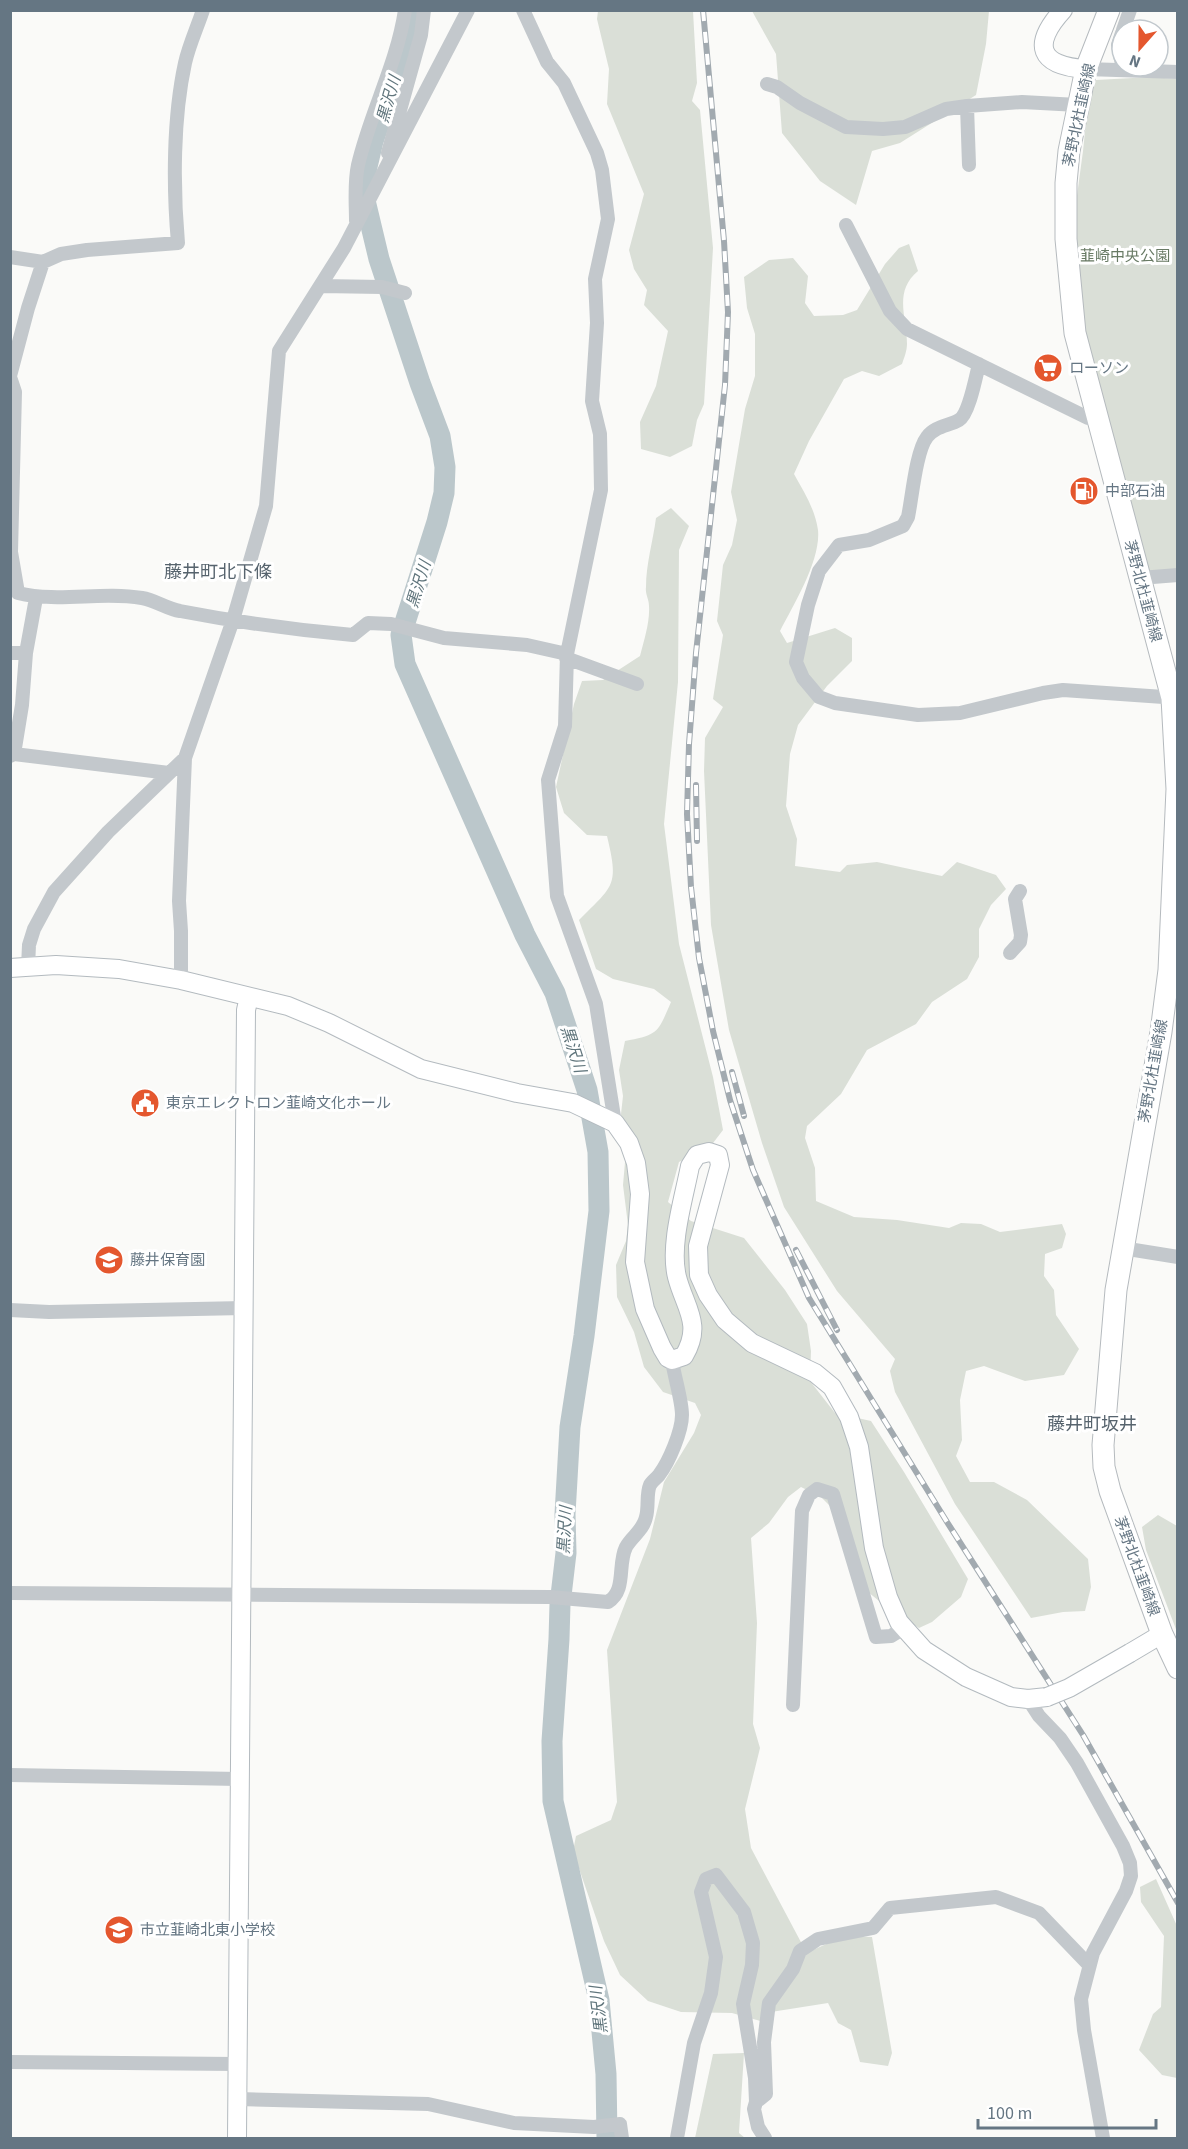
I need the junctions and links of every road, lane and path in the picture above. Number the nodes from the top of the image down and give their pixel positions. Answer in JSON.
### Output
{"nodes":[{"id":1,"x":203,"y":10,"type":"edge"},
{"id":2,"x":405,"y":10,"type":"edge"},
{"id":3,"x":424,"y":10,"type":"edge"},
{"id":4,"x":468,"y":10,"type":"edge"},
{"id":5,"x":523,"y":10,"type":"edge"},
{"id":6,"x":1063,"y":10,"type":"edge"},
{"id":7,"x":1109,"y":10,"type":"edge"},
{"id":8,"x":1110,"y":68,"type":"edge"},
{"id":9,"x":1086,"y":69,"type":"junction"},
{"id":10,"x":767,"y":84,"type":"dead end"},
{"id":11,"x":1078,"y":105,"type":"junction"},
{"id":12,"x":967,"y":106,"type":"junction"},
{"id":13,"x":969,"y":165,"type":"dead end"},
{"id":14,"x":386,"y":167,"type":"junction"},
{"id":15,"x":358,"y":220,"type":"junction"},
{"id":16,"x":846,"y":225,"type":"dead end"},
{"id":17,"x":10,"y":256,"type":"edge"},
{"id":18,"x":43,"y":262,"type":"junction"},
{"id":19,"x":321,"y":286,"type":"junction"},
{"id":20,"x":401,"y":292,"type":"dead end"},
{"id":21,"x":979,"y":364,"type":"junction"},
{"id":22,"x":10,"y":376,"type":"edge"},
{"id":23,"x":1096,"y":416,"type":"junction"},
{"id":24,"x":11,"y":552,"type":"edge"},
{"id":25,"x":1178,"y":575,"type":"edge"},
{"id":26,"x":1140,"y":578,"type":"junction"},
{"id":27,"x":36,"y":598,"type":"junction"},
{"id":28,"x":233,"y":620,"type":"junction"},
{"id":29,"x":26,"y":652,"type":"junction"},
{"id":30,"x":10,"y":653,"type":"edge"},
{"id":31,"x":567,"y":656,"type":"junction"},
{"id":32,"x":637,"y":684,"type":"dead end"},
{"id":33,"x":1175,"y":698,"type":"edge"},
{"id":34,"x":12,"y":755,"type":"edge"},
{"id":35,"x":185,"y":758,"type":"junction"},
{"id":36,"x":169,"y":773,"type":"junction"},
{"id":37,"x":1020,"y":891,"type":"dead end"},
{"id":38,"x":1010,"y":953,"type":"dead end"},
{"id":39,"x":19,"y":968,"type":"edge"},
{"id":40,"x":1173,"y":970,"type":"edge"},
{"id":41,"x":181,"y":980,"type":"junction"},
{"id":42,"x":249,"y":997,"type":"junction"},
{"id":43,"x":608,"y":1119,"type":"junction"},
{"id":44,"x":1122,"y":1248,"type":"junction"},
{"id":45,"x":1178,"y":1257,"type":"edge"},
{"id":46,"x":244,"y":1308,"type":"junction"},
{"id":47,"x":10,"y":1310,"type":"edge"},
{"id":48,"x":672,"y":1360,"type":"junction"},
{"id":49,"x":10,"y":1593,"type":"edge"},
{"id":50,"x":242,"y":1595,"type":"junction"},
{"id":51,"x":904,"y":1628,"type":"junction"},
{"id":52,"x":1170,"y":1639,"type":"edge"},
{"id":53,"x":1178,"y":1668,"type":"edge"},
{"id":54,"x":1028,"y":1699,"type":"junction"},
{"id":55,"x":793,"y":1705,"type":"dead end"},
{"id":56,"x":10,"y":1775,"type":"edge"},
{"id":57,"x":240,"y":1779,"type":"junction"},
{"id":58,"x":1089,"y":1965,"type":"junction"},
{"id":59,"x":10,"y":2062,"type":"edge"},
{"id":60,"x":237,"y":2064,"type":"junction"},
{"id":61,"x":238,"y":2099,"type":"junction"},
{"id":62,"x":756,"y":2102,"type":"junction"},
{"id":63,"x":237,"y":2139,"type":"edge"},
{"id":64,"x":622,"y":2139,"type":"edge"},
{"id":65,"x":676,"y":2139,"type":"edge"},
{"id":66,"x":765,"y":2139,"type":"edge"},
{"id":67,"x":1102,"y":2139,"type":"edge"}],
"edges":[{"from":1,"to":18,"type":"street"},
{"from":2,"to":15,"type":"street"},
{"from":3,"to":14,"type":"street"},
{"from":4,"to":14,"type":"street"},
{"from":5,"to":31,"type":"street"},
{"from":6,"to":9,"type":"street"},
{"from":7,"to":9,"type":"main road","name":"茅野北杜韮崎線"},
{"from":8,"to":9,"type":"street"},
{"from":9,"to":11,"type":"main road","name":"茅野北杜韮崎線"},
{"from":10,"to":12,"type":"street"},
{"from":11,"to":12,"type":"street"},
{"from":11,"to":23,"type":"main road","name":"茅野北杜韮崎線"},
{"from":12,"to":13,"type":"street"},
{"from":14,"to":15,"type":"street"},
{"from":15,"to":19,"type":"street"},
{"from":16,"to":21,"type":"street"},
{"from":17,"to":18,"type":"street"},
{"from":18,"to":22,"type":"street"},
{"from":19,"to":20,"type":"street"},
{"from":19,"to":28,"type":"street"},
{"from":21,"to":23,"type":"street"},
{"from":21,"to":33,"type":"street"},
{"from":22,"to":24,"type":"street"},
{"from":23,"to":26,"type":"main road","name":"茅野北杜韮崎線"},
{"from":24,"to":27,"type":"street"},
{"from":25,"to":26,"type":"street"},
{"from":26,"to":33,"type":"main road","name":"茅野北杜韮崎線"},
{"from":27,"to":28,"type":"street"},
{"from":27,"to":29,"type":"street"},
{"from":28,"to":31,"type":"street"},
{"from":28,"to":35,"type":"street"},
{"from":29,"to":30,"type":"street"},
{"from":29,"to":34,"type":"street"},
{"from":31,"to":32,"type":"street"},
{"from":31,"to":43,"type":"street"},
{"from":33,"to":40,"type":"main road","name":"茅野北杜韮崎線"},
{"from":34,"to":36,"type":"street"},
{"from":35,"to":36,"type":"street"},
{"from":35,"to":41,"type":"street"},
{"from":36,"to":39,"type":"street"},
{"from":37,"to":38,"type":"street"},
{"from":39,"to":41,"type":"street"},
{"from":40,"to":44,"type":"main road","name":"茅野北杜韮崎線"},
{"from":41,"to":42,"type":"street"},
{"from":42,"to":43,"type":"street"},
{"from":42,"to":46,"type":"street"},
{"from":43,"to":48,"type":"street"},
{"from":44,"to":45,"type":"street"},
{"from":44,"to":52,"type":"main road","name":"茅野北杜韮崎線"},
{"from":46,"to":47,"type":"street"},
{"from":46,"to":50,"type":"street"},
{"from":48,"to":50,"type":"street"},
{"from":48,"to":51,"type":"street"},
{"from":49,"to":50,"type":"street"},
{"from":50,"to":57,"type":"street"},
{"from":51,"to":54,"type":"street"},
{"from":51,"to":55,"type":"street"},
{"from":52,"to":53,"type":"main road","name":"茅野北杜韮崎線"},
{"from":52,"to":54,"type":"street","bridge":true},
{"from":54,"to":58,"type":"street"},
{"from":56,"to":57,"type":"street"},
{"from":57,"to":60,"type":"street"},
{"from":58,"to":62,"type":"street"},
{"from":58,"to":67,"type":"street"},
{"from":59,"to":60,"type":"street"},
{"from":60,"to":61,"type":"street"},
{"from":61,"to":63,"type":"street"},
{"from":61,"to":64,"type":"street"},
{"from":62,"to":65,"type":"street"},
{"from":62,"to":66,"type":"street"}]}
